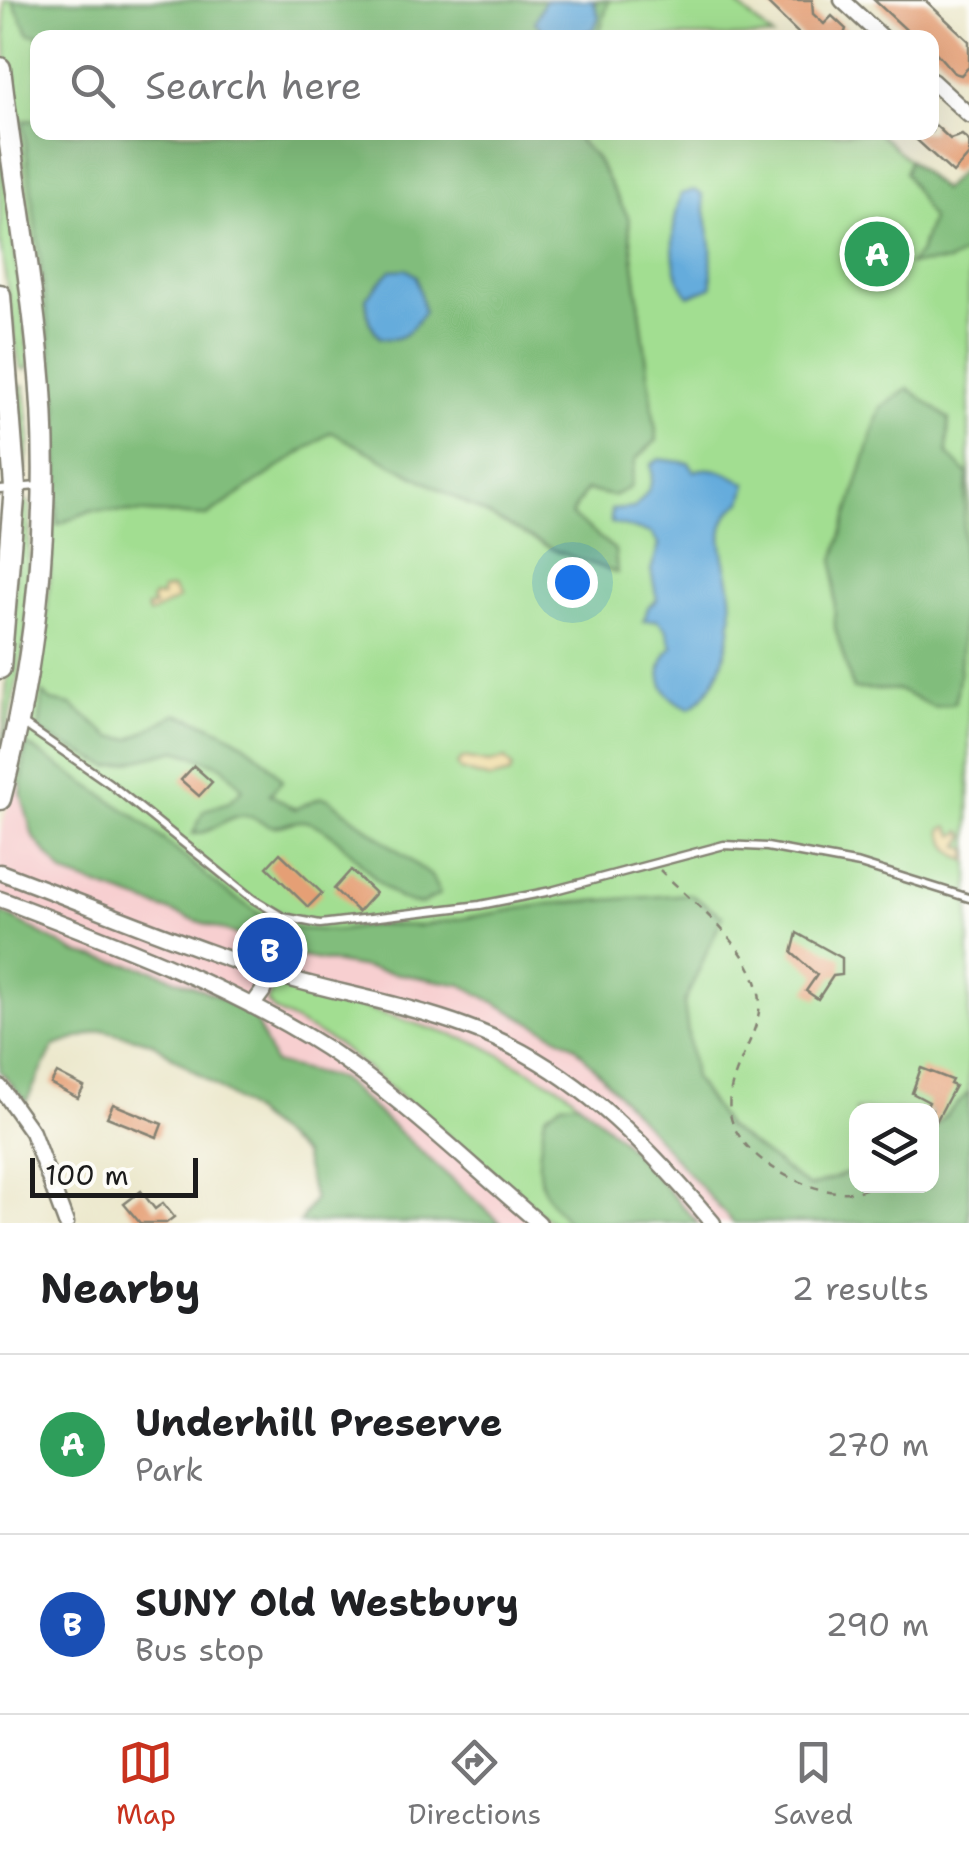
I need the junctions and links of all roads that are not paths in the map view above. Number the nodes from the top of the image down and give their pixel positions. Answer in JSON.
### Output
{"nodes":[{"id":1,"x":842,"y":0,"type":"edge"},
{"id":2,"x":875,"y":30,"type":"edge"},
{"id":3,"x":0,"y":68,"type":"edge"},
{"id":4,"x":939,"y":86,"type":"edge"},
{"id":5,"x":966,"y":106,"type":"edge"},
{"id":6,"x":0,"y":295,"type":"edge"},
{"id":7,"x":44,"y":486,"type":"junction"},
{"id":8,"x":8,"y":488,"type":"edge"},
{"id":9,"x":0,"y":668,"type":"edge"},
{"id":10,"x":18,"y":720,"type":"junction"},
{"id":11,"x":0,"y":799,"type":"edge"},
{"id":12,"x":0,"y":872,"type":"edge"},
{"id":13,"x":969,"y":898,"type":"edge"},
{"id":14,"x":0,"y":899,"type":"edge"},
{"id":15,"x":266,"y":972,"type":"junction"},
{"id":16,"x":252,"y":1006,"type":"junction"},
{"id":17,"x":0,"y":1087,"type":"edge"},
{"id":18,"x":66,"y":1223,"type":"edge"},
{"id":19,"x":538,"y":1223,"type":"edge"},
{"id":20,"x":712,"y":1223,"type":"edge"}],
"edges":[{"from":1,"to":2,"type":"street"},
{"from":3,"to":7,"type":"main road"},
{"from":4,"to":5,"type":"street"},
{"from":6,"to":8,"type":"main road"},
{"from":7,"to":8,"type":"lane"},
{"from":7,"to":10,"type":"main road"},
{"from":8,"to":9,"type":"main road"},
{"from":10,"to":11,"type":"main road"},
{"from":10,"to":13,"type":"lane"},
{"from":12,"to":15,"type":"street"},
{"from":14,"to":16,"type":"street"},
{"from":15,"to":16,"type":"street"},
{"from":15,"to":20,"type":"street"},
{"from":16,"to":19,"type":"street"},
{"from":17,"to":18,"type":"street"}]}
